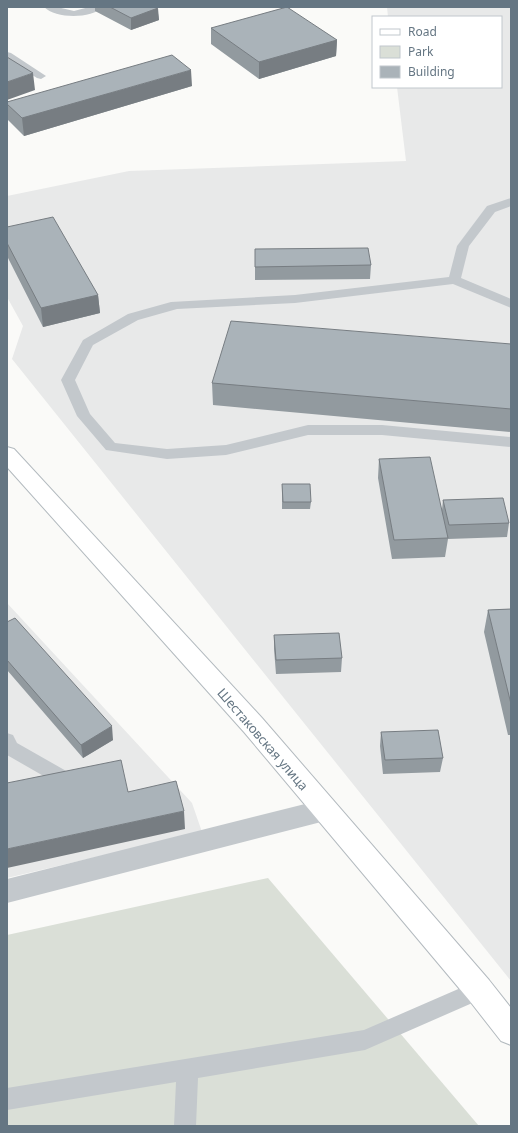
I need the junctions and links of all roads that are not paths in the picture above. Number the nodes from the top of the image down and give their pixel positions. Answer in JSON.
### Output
{"nodes":[{"id":1,"x":49,"y":7,"type":"edge"},
{"id":2,"x":98,"y":7,"type":"edge"},
{"id":3,"x":7,"y":55,"type":"edge"},
{"id":4,"x":41,"y":76,"type":"dead end"},
{"id":5,"x":511,"y":202,"type":"edge"},
{"id":6,"x":454,"y":280,"type":"junction"},
{"id":7,"x":511,"y":304,"type":"edge"},
{"id":8,"x":511,"y":442,"type":"edge"},
{"id":9,"x":7,"y":454,"type":"edge"},
{"id":10,"x":7,"y":740,"type":"edge"},
{"id":11,"x":61,"y":778,"type":"edge"},
{"id":12,"x":325,"y":810,"type":"junction"},
{"id":13,"x":7,"y":891,"type":"edge"},
{"id":14,"x":479,"y":990,"type":"junction"},
{"id":15,"x":511,"y":1031,"type":"edge"},
{"id":16,"x":187,"y":1070,"type":"junction"},
{"id":17,"x":7,"y":1099,"type":"edge"},
{"id":18,"x":185,"y":1126,"type":"edge"}],
"edges":[{"from":1,"to":2,"type":"lane"},
{"from":3,"to":4,"type":"lane"},
{"from":5,"to":6,"type":"lane"},
{"from":6,"to":7,"type":"lane"},
{"from":6,"to":8,"type":"lane"},
{"from":9,"to":12,"type":"main road","name":"Шестаковская улица"},
{"from":10,"to":11,"type":"lane"},
{"from":12,"to":13,"type":"street"},
{"from":12,"to":14,"type":"main road","name":"Шестаковская улица"},
{"from":14,"to":15,"type":"main road","name":"Шестаковская улица"},
{"from":14,"to":16,"type":"lane"},
{"from":16,"to":17,"type":"lane"},
{"from":16,"to":18,"type":"lane"}]}
